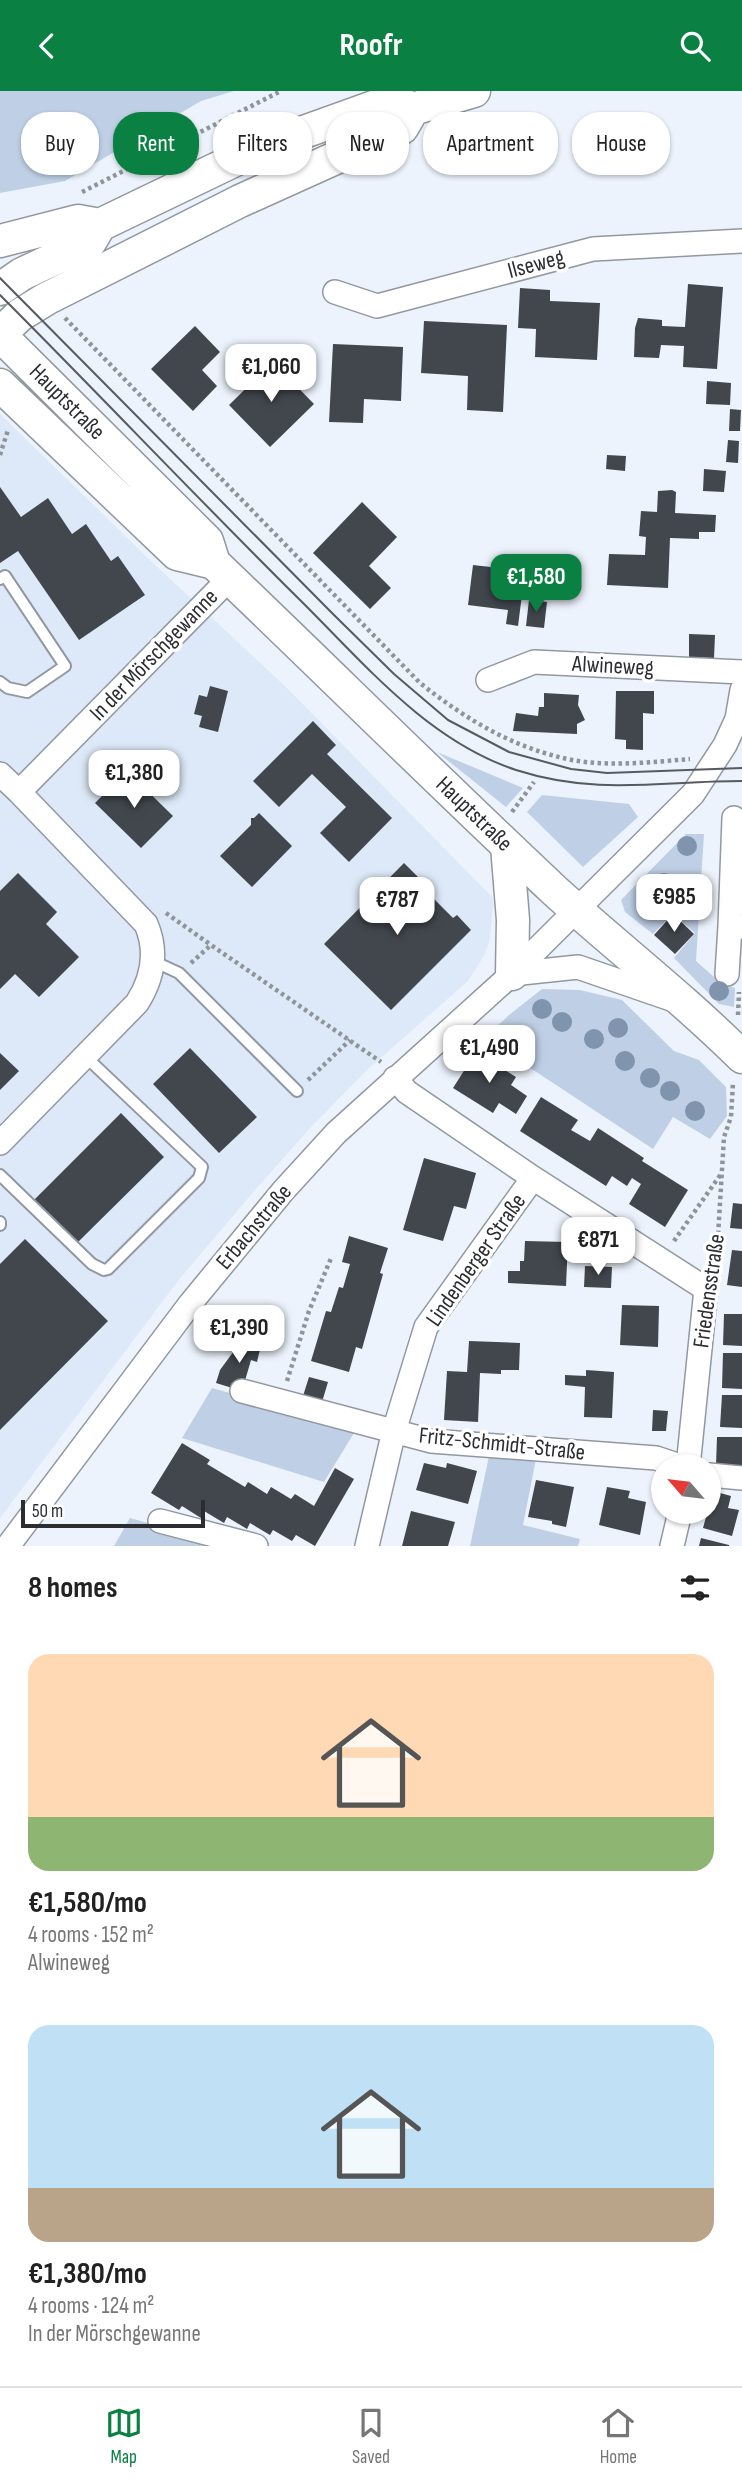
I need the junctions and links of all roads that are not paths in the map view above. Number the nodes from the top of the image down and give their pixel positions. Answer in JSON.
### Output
{"nodes":[{"id":1,"x":474,"y":91,"type":"edge"},
{"id":2,"x":413,"y":109,"type":"junction"},
{"id":3,"x":100,"y":225,"type":"junction"},
{"id":4,"x":0,"y":241,"type":"edge"},
{"id":5,"x":742,"y":241,"type":"edge"},
{"id":6,"x":0,"y":289,"type":"edge"},
{"id":7,"x":335,"y":292,"type":"dead end"},
{"id":8,"x":0,"y":334,"type":"edge"},
{"id":9,"x":0,"y":385,"type":"edge"},
{"id":10,"x":222,"y":571,"type":"junction"},
{"id":11,"x":0,"y":579,"type":"edge"},
{"id":12,"x":742,"y":672,"type":"edge"},
{"id":13,"x":488,"y":680,"type":"dead end"},
{"id":14,"x":0,"y":682,"type":"edge"},
{"id":15,"x":742,"y":690,"type":"edge"},
{"id":16,"x":0,"y":774,"type":"edge"},
{"id":17,"x":19,"y":792,"type":"junction"},
{"id":18,"x":734,"y":818,"type":"dead end"},
{"id":19,"x":500,"y":839,"type":"junction"},
{"id":20,"x":576,"y":910,"type":"junction"},
{"id":21,"x":736,"y":926,"type":"edge"},
{"id":22,"x":153,"y":961,"type":"junction"},
{"id":23,"x":512,"y":974,"type":"junction"},
{"id":24,"x":727,"y":974,"type":"road end"},
{"id":25,"x":684,"y":1003,"type":"junction"},
{"id":26,"x":739,"y":1054,"type":"edge"},
{"id":27,"x":86,"y":1057,"type":"junction"},
{"id":28,"x":395,"y":1079,"type":"junction"},
{"id":29,"x":297,"y":1091,"type":"road end"},
{"id":30,"x":0,"y":1143,"type":"edge"},
{"id":31,"x":0,"y":1175,"type":"edge"},
{"id":32,"x":533,"y":1178,"type":"junction"},
{"id":33,"x":242,"y":1391,"type":"dead end"},
{"id":34,"x":394,"y":1431,"type":"junction"},
{"id":35,"x":687,"y":1454,"type":"edge"},
{"id":36,"x":651,"y":1458,"type":"edge"},
{"id":37,"x":721,"y":1476,"type":"edge"},
{"id":38,"x":742,"y":1478,"type":"edge"},
{"id":39,"x":160,"y":1521,"type":"dead end"},
{"id":40,"x":677,"y":1524,"type":"edge"},
{"id":41,"x":8,"y":1546,"type":"edge"},
{"id":42,"x":256,"y":1546,"type":"edge"},
{"id":43,"x":367,"y":1546,"type":"edge"},
{"id":44,"x":672,"y":1546,"type":"edge"}],
"edges":[{"from":1,"to":2,"type":"main road"},
{"from":2,"to":3,"type":"main road"},
{"from":2,"to":8,"type":"main road"},
{"from":3,"to":4,"type":"main road"},
{"from":3,"to":6,"type":"main road"},
{"from":5,"to":7,"type":"street","name":"Ilseweg"},
{"from":8,"to":10,"type":"main road","name":"Hauptstraße"},
{"from":9,"to":10,"type":"main road","name":"Hauptstraße"},
{"from":10,"to":17,"type":"street","name":"In der Mörschgewanne"},
{"from":10,"to":19,"type":"main road","name":"Hauptstraße"},
{"from":11,"to":14,"type":"lane"},
{"from":12,"to":13,"type":"street","name":"Alwineweg"},
{"from":15,"to":20,"type":"street","name":"Erbachstraße"},
{"from":16,"to":17,"type":"street"},
{"from":17,"to":22,"type":"street"},
{"from":18,"to":21,"type":"street"},
{"from":19,"to":20,"type":"main road","name":"Hauptstraße"},
{"from":19,"to":23,"type":"main road"},
{"from":20,"to":23,"type":"street","name":"Erbachstraße"},
{"from":20,"to":25,"type":"main road","name":"Hauptstraße"},
{"from":21,"to":24,"type":"street"},
{"from":22,"to":27,"type":"street"},
{"from":22,"to":29,"type":"lane"},
{"from":23,"to":25,"type":"street"},
{"from":23,"to":28,"type":"street","name":"Erbachstraße"},
{"from":25,"to":26,"type":"main road","name":"Hauptstraße"},
{"from":27,"to":30,"type":"street"},
{"from":27,"to":31,"type":"lane"},
{"from":28,"to":32,"type":"street"},
{"from":28,"to":41,"type":"street","name":"Erbachstraße"},
{"from":32,"to":34,"type":"street","name":"Lindenberger Straße"},
{"from":32,"to":35,"type":"street","name":"Friedensstraße"},
{"from":33,"to":34,"type":"street","name":"Fritz-Schmidt-Straße"},
{"from":34,"to":36,"type":"street","name":"Fritz-Schmidt-Straße"},
{"from":34,"to":43,"type":"street","name":"Lindenberger Straße"},
{"from":37,"to":38,"type":"street"},
{"from":39,"to":42,"type":"street"},
{"from":40,"to":44,"type":"street"}]}
